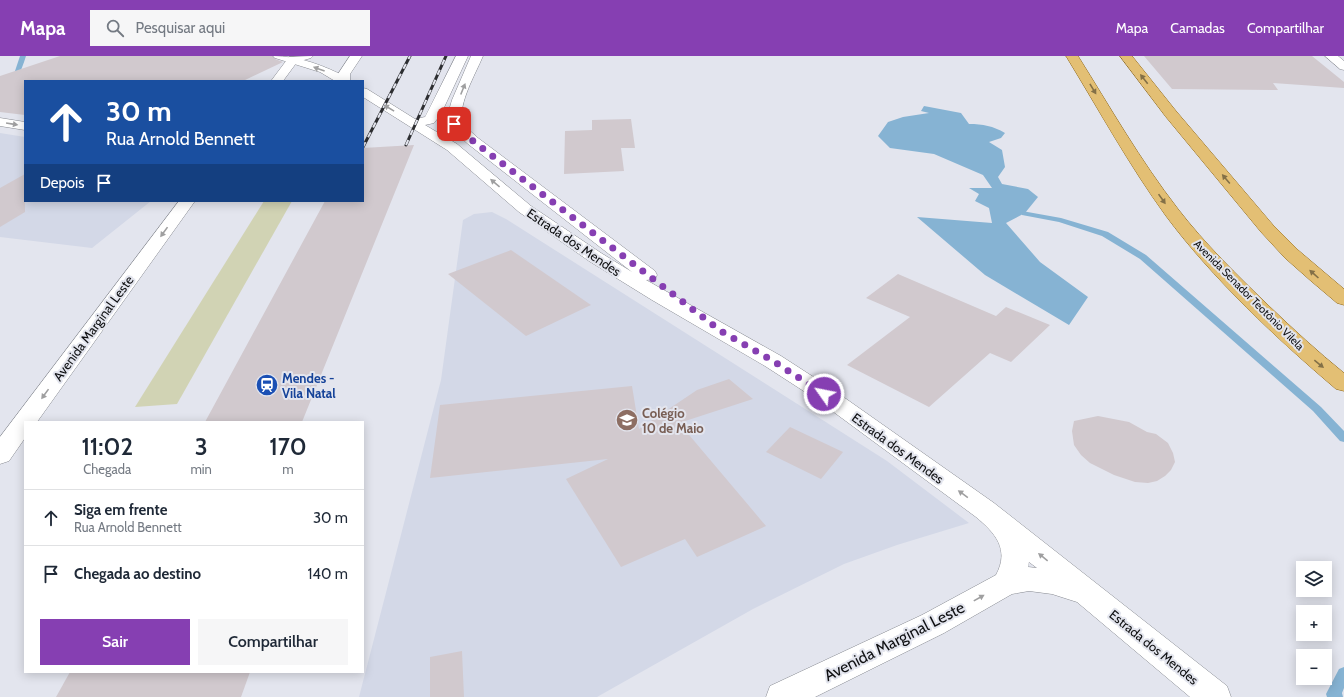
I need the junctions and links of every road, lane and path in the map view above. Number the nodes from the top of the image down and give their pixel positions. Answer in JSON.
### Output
{"nodes":[{"id":1,"x":279,"y":56,"type":"edge"},
{"id":2,"x":307,"y":56,"type":"edge"},
{"id":3,"x":356,"y":56,"type":"edge"},
{"id":4,"x":462,"y":56,"type":"edge"},
{"id":5,"x":477,"y":56,"type":"edge"},
{"id":6,"x":1072,"y":56,"type":"edge"},
{"id":7,"x":1126,"y":56,"type":"edge"},
{"id":8,"x":1331,"y":56,"type":"edge"},
{"id":9,"x":293,"y":60,"type":"junction"},
{"id":10,"x":1344,"y":67,"type":"edge"},
{"id":11,"x":278,"y":80,"type":"edge"},
{"id":12,"x":342,"y":80,"type":"edge"},
{"id":13,"x":344,"y":80,"type":"edge"},
{"id":14,"x":364,"y":93,"type":"edge"},
{"id":15,"x":0,"y":122,"type":"edge"},
{"id":16,"x":413,"y":123,"type":"junction"},
{"id":17,"x":24,"y":126,"type":"edge"},
{"id":18,"x":186,"y":202,"type":"edge"},
{"id":19,"x":1344,"y":299,"type":"edge"},
{"id":20,"x":721,"y":331,"type":"junction"},
{"id":21,"x":1344,"y":384,"type":"edge"},
{"id":22,"x":25,"y":421,"type":"edge"},
{"id":23,"x":24,"y":422,"type":"edge"},
{"id":24,"x":0,"y":455,"type":"edge"},
{"id":25,"x":994,"y":518,"type":"junction"},
{"id":26,"x":1006,"y":583,"type":"junction"},
{"id":27,"x":1095,"y":599,"type":"junction"},
{"id":28,"x":782,"y":697,"type":"edge"},
{"id":29,"x":1215,"y":697,"type":"edge"}],
"edges":[{"from":1,"to":9,"type":"street"},
{"from":2,"to":9,"type":"street"},
{"from":3,"to":13,"type":"street"},
{"from":4,"to":16,"type":"street"},
{"from":20,"to":5,"type":"street","one_way":true},
{"from":6,"to":21,"type":"main road","name":"Avenida Senador Teotônio Vilela","one_way":true},
{"from":19,"to":7,"type":"main road","one_way":true},
{"from":8,"to":10,"type":"street"},
{"from":9,"to":11,"type":"street"},
{"from":12,"to":9,"type":"street","one_way":true},
{"from":16,"to":14,"type":"street","name":"Estrada dos Mendes","one_way":true},
{"from":15,"to":17,"type":"street","one_way":true},
{"from":20,"to":16,"type":"street","name":"Estrada dos Mendes","one_way":true},
{"from":18,"to":22,"type":"street","name":"Avenida Marginal Leste","one_way":true},
{"from":25,"to":20,"type":"street","name":"Estrada dos Mendes","one_way":true},
{"from":23,"to":24,"type":"street","name":"Avenida Marginal Leste","one_way":true},
{"from":25,"to":26,"type":"street"},
{"from":27,"to":25,"type":"street","name":"Estrada dos Mendes","one_way":true},
{"from":26,"to":27,"type":"street"},
{"from":28,"to":26,"type":"street","name":"Avenida Marginal Leste","one_way":true},
{"from":27,"to":29,"type":"street","name":"Estrada dos Mendes"}]}
